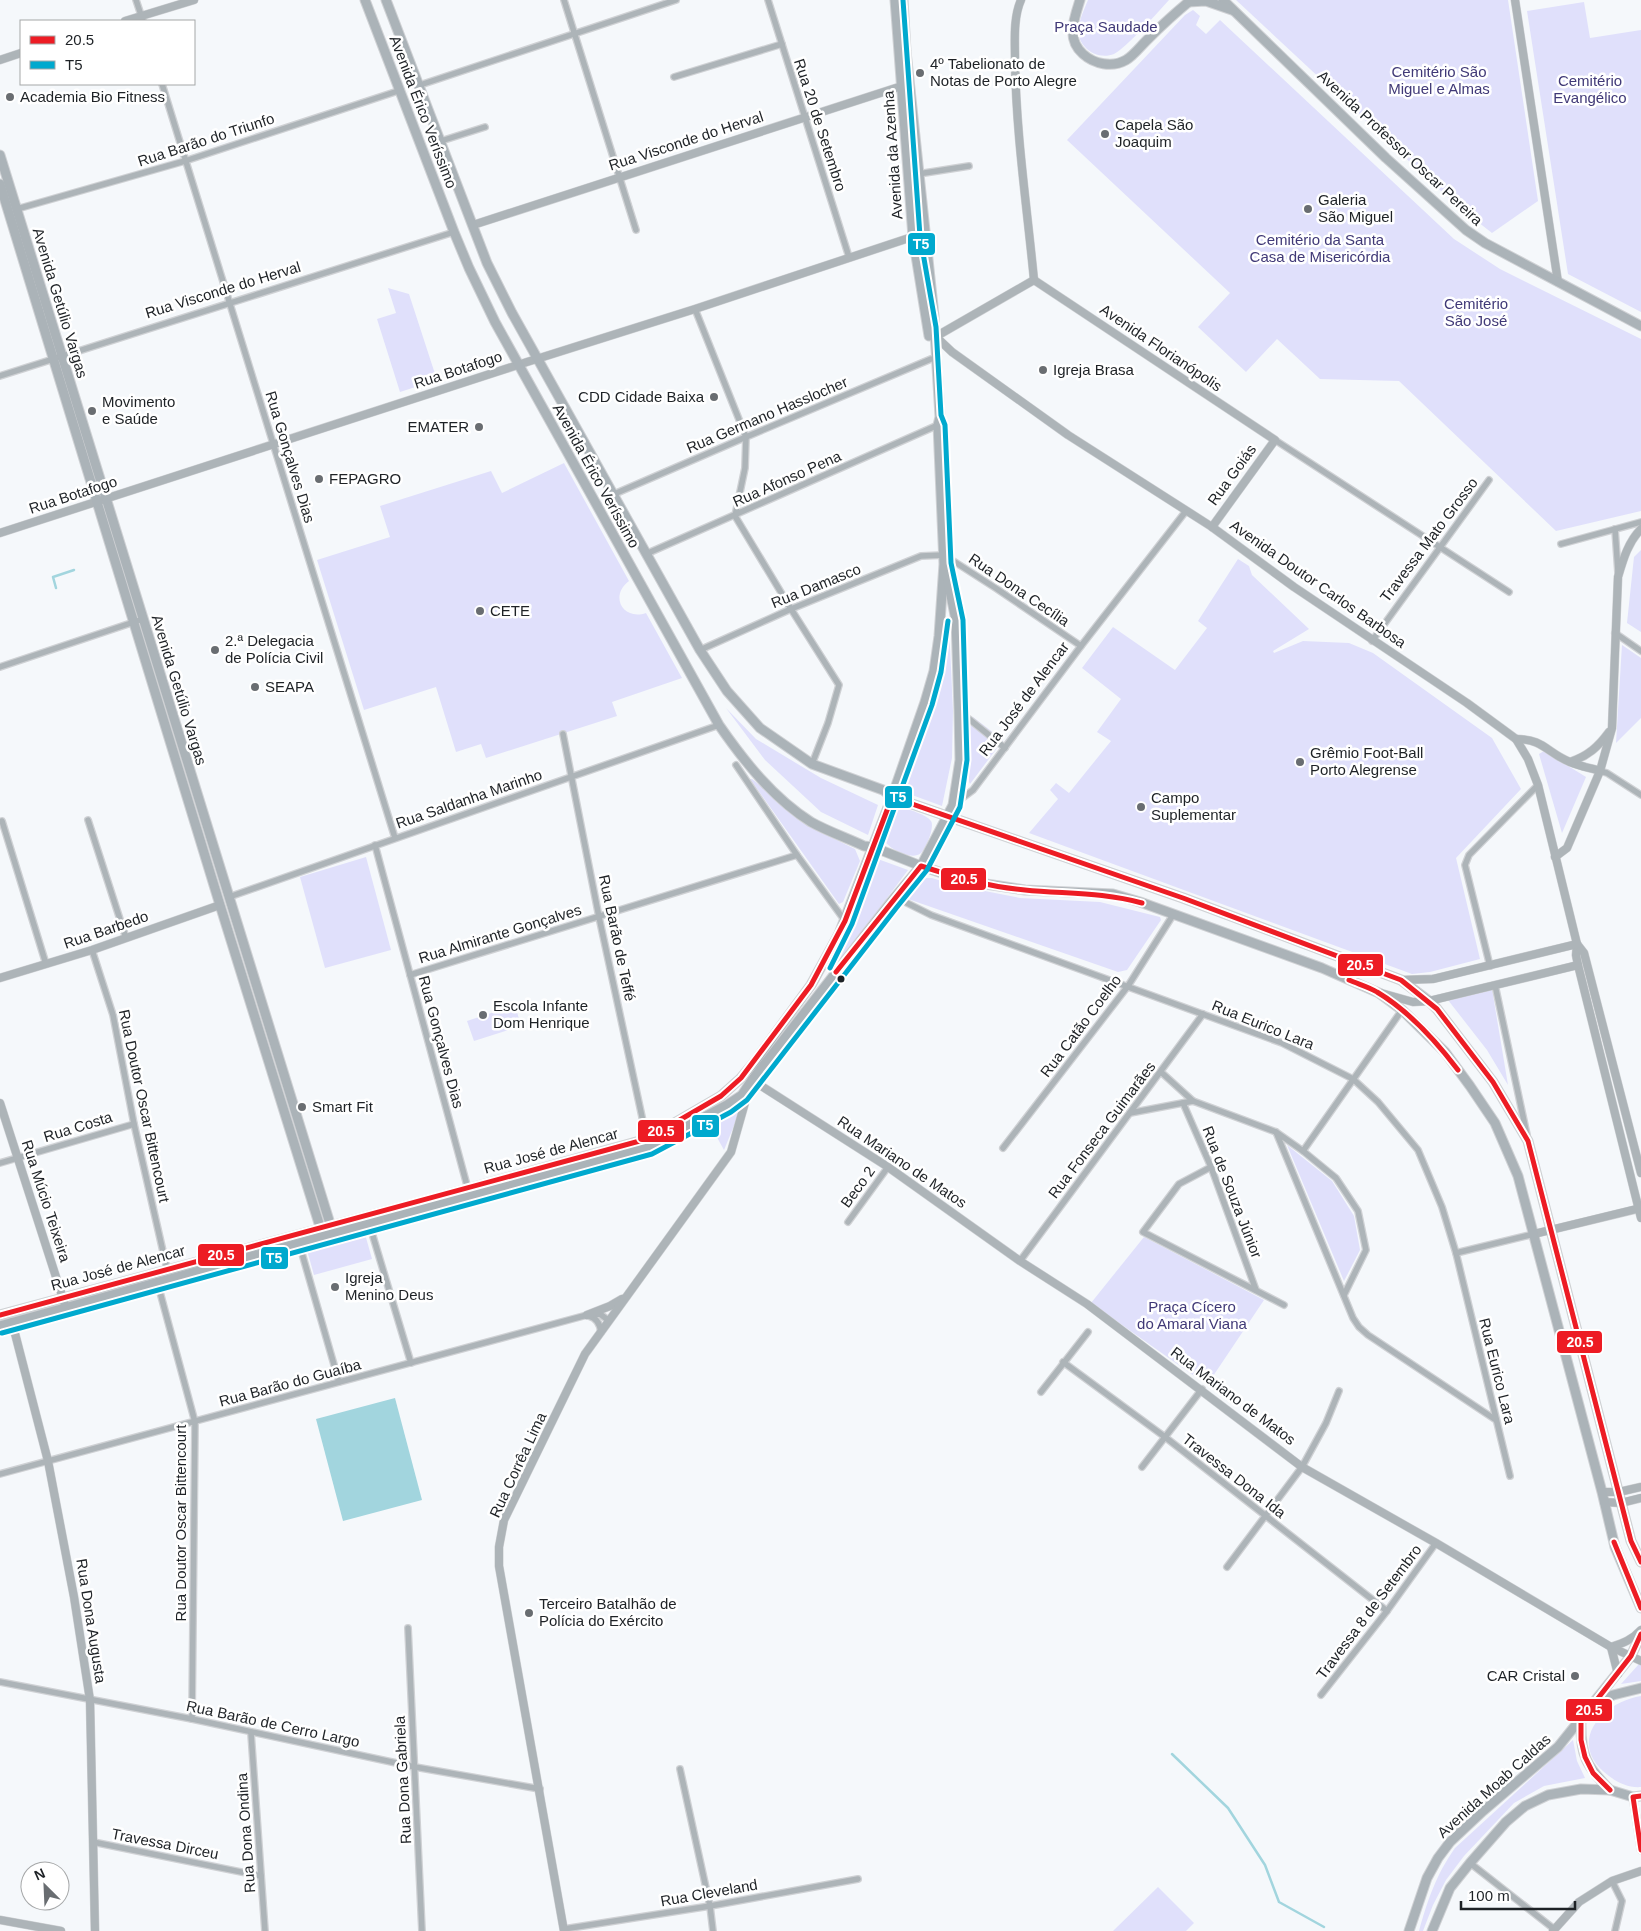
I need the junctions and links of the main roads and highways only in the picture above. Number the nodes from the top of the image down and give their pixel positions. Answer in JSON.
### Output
{"nodes":[{"id":1,"x":365,"y":0,"type":"edge"},
{"id":2,"x":386,"y":0,"type":"edge"},
{"id":3,"x":895,"y":0,"type":"edge"},
{"id":4,"x":903,"y":0,"type":"edge"},
{"id":5,"x":1080,"y":0,"type":"edge"},
{"id":6,"x":1223,"y":0,"type":"edge"},
{"id":7,"x":1190,"y":1,"type":"edge"},
{"id":8,"x":1234,"y":11,"type":"junction"},
{"id":9,"x":906,"y":84,"type":"junction"},
{"id":10,"x":0,"y":155,"type":"edge"},
{"id":11,"x":0,"y":184,"type":"edge"},
{"id":12,"x":5,"y":197,"type":"edge"},
{"id":13,"x":8,"y":210,"type":"edge"},
{"id":14,"x":1641,"y":326,"type":"edge"},
{"id":15,"x":938,"y":425,"type":"junction"},
{"id":16,"x":944,"y":559,"type":"junction"},
{"id":17,"x":138,"y":616,"type":"junction"},
{"id":18,"x":892,"y":797,"type":"junction"},
{"id":19,"x":953,"y":805,"type":"joint"},
{"id":20,"x":948,"y":816,"type":"junction"},
{"id":21,"x":873,"y":847,"type":"junction"},
{"id":22,"x":921,"y":866,"type":"junction"},
{"id":23,"x":229,"y":897,"type":"junction"},
{"id":24,"x":220,"y":905,"type":"junction"},
{"id":25,"x":647,"y":1143,"type":"junction"},
{"id":26,"x":575,"y":1160,"type":"junction"},
{"id":27,"x":552,"y":1174,"type":"junction"},
{"id":28,"x":468,"y":1189,"type":"junction"},
{"id":29,"x":485,"y":1192,"type":"junction"},
{"id":30,"x":453,"y":1201,"type":"junction"},
{"id":31,"x":332,"y":1229,"type":"junction"},
{"id":32,"x":322,"y":1232,"type":"junction"},
{"id":33,"x":0,"y":1314,"type":"edge"},
{"id":34,"x":0,"y":1326,"type":"edge"},
{"id":35,"x":1641,"y":1562,"type":"edge"},
{"id":36,"x":1641,"y":1608,"type":"edge"},
{"id":37,"x":1641,"y":1634,"type":"edge"},
{"id":38,"x":1641,"y":1688,"type":"edge"},
{"id":39,"x":1594,"y":1704,"type":"junction"},
{"id":40,"x":1581,"y":1720,"type":"junction"},
{"id":41,"x":1610,"y":1790,"type":"junction"},
{"id":42,"x":1638,"y":1797,"type":"edge"},
{"id":43,"x":1409,"y":1931,"type":"edge"},
{"id":44,"x":1432,"y":1931,"type":"edge"}],
"edges":[{"from":1,"to":21,"type":"main road","name":"Avenida Érico Veríssimo"},
{"from":2,"to":18,"type":"main road","name":"Avenida Érico Veríssimo"},
{"from":3,"to":9,"type":"main road","name":"Avenida da Azenha"},
{"from":4,"to":9,"type":"main road","name":"Avenida da Azenha"},
{"from":5,"to":7,"type":"main road"},
{"from":6,"to":8,"type":"main road","name":"Avenida Professor Oscar Pereira"},
{"from":7,"to":8,"type":"main road","name":"Avenida Professor Oscar Pereira"},
{"from":8,"to":14,"type":"main road","name":"Avenida Professor Oscar Pereira"},
{"from":9,"to":15,"type":"main road","name":"Avenida da Azenha"},
{"from":9,"to":15,"type":"main road","name":"Avenida da Azenha"},
{"from":10,"to":12,"type":"main road","name":"Avenida Getúlio Vargas"},
{"from":11,"to":12,"type":"main road","name":"Avenida Getúlio Vargas"},
{"from":12,"to":13,"type":"main road","name":"Avenida Getúlio Vargas"},
{"from":13,"to":17,"type":"main road","name":"Avenida Getúlio Vargas"},
{"from":15,"to":16,"type":"main road","name":"Avenida da Azenha"},
{"from":16,"to":18,"type":"main road","name":"Avenida da Azenha"},
{"from":16,"to":19,"type":"main road","name":"Avenida da Azenha"},
{"from":17,"to":23,"type":"main road","name":"Avenida Getúlio Vargas"},
{"from":17,"to":24,"type":"main road","name":"Avenida Getúlio Vargas"},
{"from":18,"to":20,"type":"main road","name":"Avenida Érico Veríssimo"},
{"from":18,"to":21,"type":"main road","name":"Avenida da Azenha"},
{"from":19,"to":20,"type":"main road","name":"Rua José de Alencar"},
{"from":20,"to":22,"type":"main road","name":"Rua José de Alencar"},
{"from":20,"to":35,"type":"main road","name":"Avenida Érico Veríssimo"},
{"from":21,"to":22,"type":"main road","name":"Avenida Érico Veríssimo"},
{"from":21,"to":25,"type":"main road","name":"Rua José de Alencar"},
{"from":22,"to":25,"type":"main road","name":"Rua José de Alencar"},
{"from":22,"to":36,"type":"main road","name":"Avenida Érico Veríssimo"},
{"from":23,"to":24,"type":"main road"},
{"from":23,"to":31,"type":"main road","name":"Avenida Getúlio Vargas"},
{"from":24,"to":32,"type":"main road","name":"Avenida Getúlio Vargas"},
{"from":25,"to":26,"type":"main road","name":"Rua José de Alencar"},
{"from":25,"to":27,"type":"main road","name":"Rua José de Alencar"},
{"from":26,"to":27,"type":"main road"},
{"from":26,"to":28,"type":"main road","name":"Rua José de Alencar"},
{"from":27,"to":29,"type":"main road","name":"Rua José de Alencar"},
{"from":28,"to":29,"type":"main road"},
{"from":28,"to":30,"type":"main road"},
{"from":28,"to":31,"type":"main road","name":"Rua José de Alencar"},
{"from":29,"to":30,"type":"main road","name":"Rua José de Alencar"},
{"from":30,"to":31,"type":"main road","name":"Rua José de Alencar"},
{"from":31,"to":32,"type":"main road","name":"Rua José de Alencar"},
{"from":32,"to":33,"type":"main road","name":"Rua José de Alencar"},
{"from":32,"to":34,"type":"main road","name":"Rua José de Alencar"},
{"from":37,"to":39,"type":"main road","name":"Avenida Moab Caldas"},
{"from":38,"to":39,"type":"main road","name":"Avenida Moab Caldas"},
{"from":39,"to":40,"type":"main road","name":"Avenida Moab Caldas"},
{"from":40,"to":41,"type":"main road"},
{"from":40,"to":43,"type":"main road","name":"Avenida Moab Caldas"},
{"from":41,"to":42,"type":"main road"},
{"from":41,"to":44,"type":"main road"}]}
